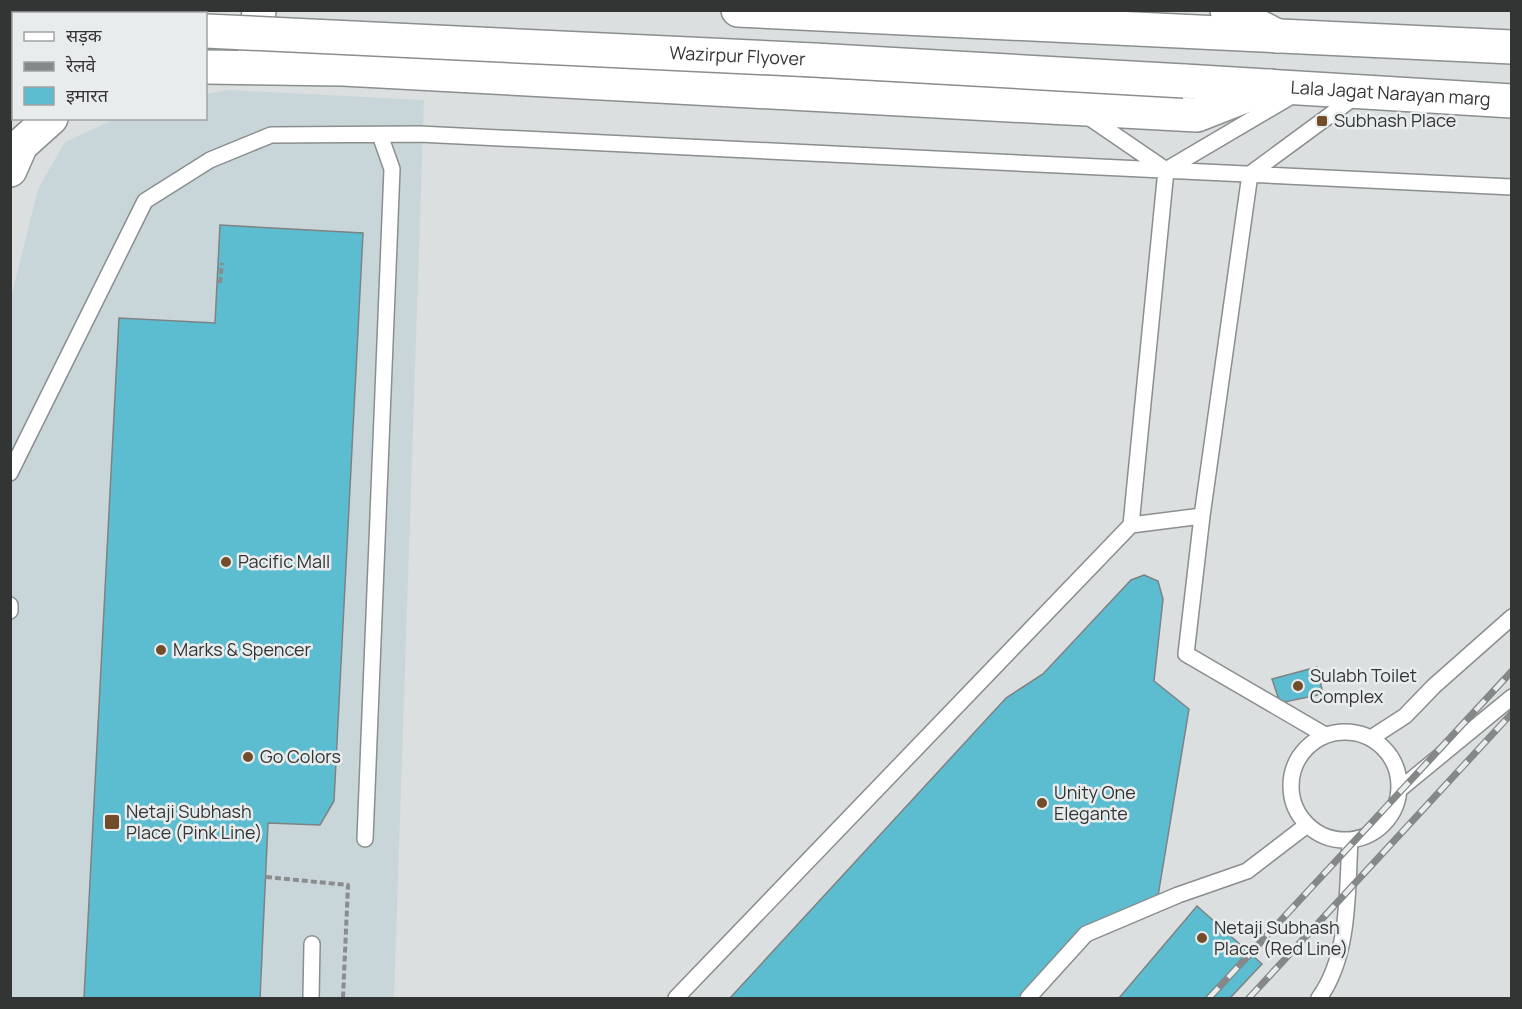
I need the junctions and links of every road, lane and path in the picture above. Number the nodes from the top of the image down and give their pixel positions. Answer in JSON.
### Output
{"nodes":[{"id":1,"x":259,"y":10,"type":"edge"},
{"id":2,"x":738,"y":10,"type":"edge"},
{"id":3,"x":1227,"y":10,"type":"edge"},
{"id":4,"x":207,"y":31,"type":"edge"},
{"id":5,"x":1277,"y":36,"type":"junction"},
{"id":6,"x":1512,"y":47,"type":"edge"},
{"id":7,"x":207,"y":67,"type":"edge"},
{"id":8,"x":253,"y":69,"type":"junction"},
{"id":9,"x":1271,"y":86,"type":"junction"},
{"id":10,"x":1304,"y":88,"type":"junction"},
{"id":11,"x":1363,"y":92,"type":"junction"},
{"id":12,"x":1512,"y":101,"type":"edge"},
{"id":13,"x":1075,"y":108,"type":"junction"},
{"id":14,"x":49,"y":120,"type":"edge"},
{"id":15,"x":380,"y":135,"type":"junction"},
{"id":16,"x":10,"y":170,"type":"edge"},
{"id":17,"x":1166,"y":170,"type":"junction"},
{"id":18,"x":1250,"y":174,"type":"junction"},
{"id":19,"x":1512,"y":187,"type":"edge"},
{"id":20,"x":222,"y":263,"type":"dead end"},
{"id":21,"x":220,"y":283,"type":"dead end"},
{"id":22,"x":10,"y":473,"type":"edge"},
{"id":23,"x":1202,"y":516,"type":"junction"},
{"id":24,"x":1131,"y":525,"type":"junction"},
{"id":25,"x":10,"y":605,"type":"edge"},
{"id":26,"x":10,"y":611,"type":"edge"},
{"id":27,"x":1512,"y":617,"type":"edge"},
{"id":28,"x":1512,"y":697,"type":"edge"},
{"id":29,"x":1325,"y":735,"type":"junction"},
{"id":30,"x":1371,"y":738,"type":"junction"},
{"id":31,"x":1400,"y":789,"type":"junction"},
{"id":32,"x":1307,"y":825,"type":"junction"},
{"id":33,"x":365,"y":839,"type":"dead end"},
{"id":34,"x":1350,"y":840,"type":"junction"},
{"id":35,"x":266,"y":877,"type":"dead end"},
{"id":36,"x":312,"y":944,"type":"dead end"},
{"id":37,"x":310,"y":999,"type":"edge"},
{"id":38,"x":343,"y":999,"type":"edge"},
{"id":39,"x":676,"y":999,"type":"edge"},
{"id":40,"x":1028,"y":999,"type":"edge"},
{"id":41,"x":1319,"y":999,"type":"edge"}],
"edges":[{"from":1,"to":8,"type":"main road"},
{"from":2,"to":5,"type":"main road"},
{"from":3,"to":5,"type":"main road"},
{"from":4,"to":9,"type":"main road","name":"Wazirpur Flyover","bridge":true},
{"from":5,"to":6,"type":"main road"},
{"from":7,"to":8,"type":"main road"},
{"from":8,"to":13,"type":"main road"},
{"from":9,"to":10,"type":"main road","name":"Lala Jagat Narayan marg"},
{"from":9,"to":13,"type":"main road"},
{"from":10,"to":11,"type":"main road","name":"Lala Jagat Narayan marg"},
{"from":10,"to":17,"type":"lane"},
{"from":11,"to":12,"type":"main road","name":"Lala Jagat Narayan marg"},
{"from":11,"to":18,"type":"lane"},
{"from":13,"to":17,"type":"lane"},
{"from":14,"to":16,"type":"main road"},
{"from":15,"to":17,"type":"lane"},
{"from":15,"to":22,"type":"lane"},
{"from":15,"to":33,"type":"lane"},
{"from":17,"to":18,"type":"lane"},
{"from":17,"to":24,"type":"lane"},
{"from":18,"to":19,"type":"lane"},
{"from":18,"to":23,"type":"lane"},
{"from":20,"to":21,"type":"path"},
{"from":23,"to":24,"type":"lane"},
{"from":23,"to":29,"type":"lane"},
{"from":24,"to":39,"type":"lane"},
{"from":25,"to":26,"type":"lane"},
{"from":27,"to":30,"type":"lane"},
{"from":28,"to":31,"type":"lane"},
{"from":29,"to":30,"type":"lane"},
{"from":29,"to":32,"type":"lane"},
{"from":30,"to":31,"type":"lane"},
{"from":31,"to":34,"type":"lane"},
{"from":32,"to":34,"type":"lane"},
{"from":32,"to":40,"type":"lane"},
{"from":34,"to":41,"type":"lane"},
{"from":35,"to":38,"type":"path"},
{"from":36,"to":37,"type":"lane"}]}
